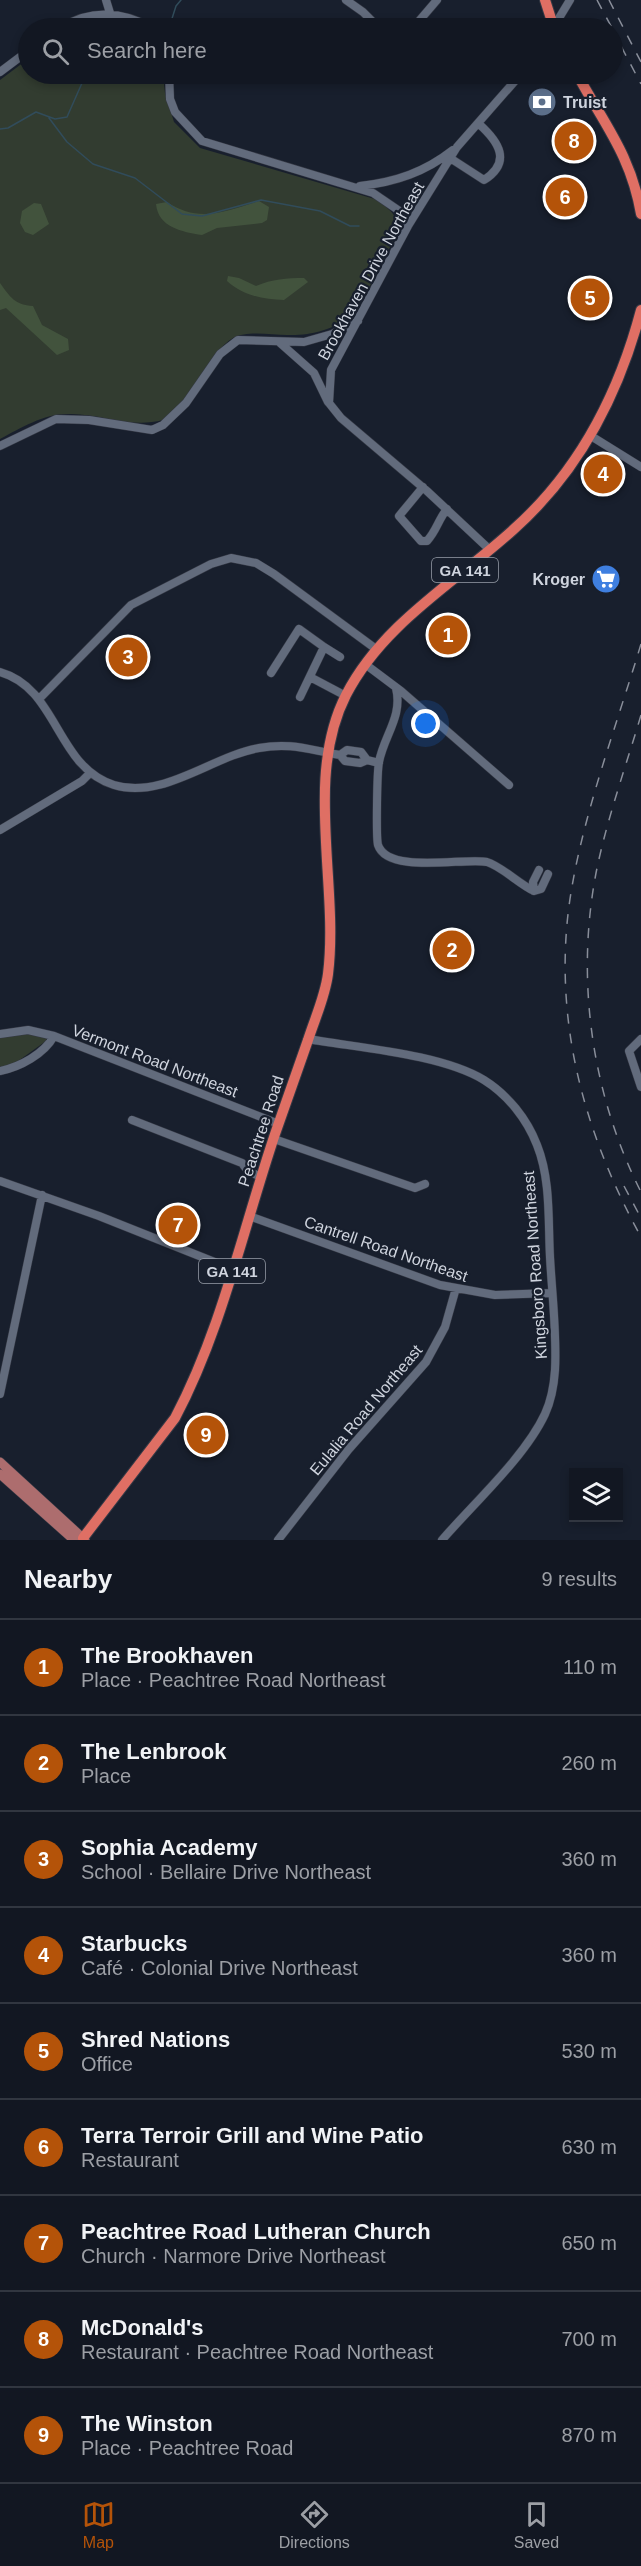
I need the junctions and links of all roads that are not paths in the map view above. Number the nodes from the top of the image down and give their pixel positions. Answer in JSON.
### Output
{"nodes":[{"id":1,"x":106,"y":0,"type":"edge"},
{"id":2,"x":346,"y":0,"type":"edge"},
{"id":3,"x":437,"y":0,"type":"edge"},
{"id":4,"x":545,"y":0,"type":"edge"},
{"id":5,"x":570,"y":0,"type":"edge"},
{"id":6,"x":110,"y":13,"type":"junction"},
{"id":7,"x":82,"y":18,"type":"edge"},
{"id":8,"x":132,"y":18,"type":"edge"},
{"id":9,"x":369,"y":18,"type":"edge"},
{"id":10,"x":422,"y":18,"type":"edge"},
{"id":11,"x":550,"y":18,"type":"edge"},
{"id":12,"x":559,"y":18,"type":"edge"},
{"id":13,"x":18,"y":58,"type":"edge"},
{"id":14,"x":0,"y":72,"type":"edge"},
{"id":15,"x":170,"y":84,"type":"edge"},
{"id":16,"x":513,"y":84,"type":"edge"},
{"id":17,"x":583,"y":84,"type":"edge"},
{"id":18,"x":479,"y":124,"type":"junction"},
{"id":19,"x":457,"y":147,"type":"junction"},
{"id":20,"x":450,"y":158,"type":"junction"},
{"id":21,"x":626,"y":159,"type":"junction"},
{"id":22,"x":641,"y":177,"type":"edge"},
{"id":23,"x":355,"y":187,"type":"junction"},
{"id":24,"x":641,"y":212,"type":"edge"},
{"id":25,"x":408,"y":226,"type":"junction"},
{"id":26,"x":641,"y":310,"type":"edge"},
{"id":27,"x":358,"y":321,"type":"junction"},
{"id":28,"x":279,"y":342,"type":"junction"},
{"id":29,"x":329,"y":403,"type":"junction"},
{"id":30,"x":591,"y":436,"type":"junction"},
{"id":31,"x":0,"y":446,"type":"edge"},
{"id":32,"x":641,"y":467,"type":"edge"},
{"id":33,"x":423,"y":487,"type":"junction"},
{"id":34,"x":447,"y":509,"type":"junction"},
{"id":35,"x":489,"y":549,"type":"junction"},
{"id":36,"x":324,"y":647,"type":"junction"},
{"id":37,"x":376,"y":649,"type":"junction"},
{"id":38,"x":340,"y":657,"type":"dead end"},
{"id":39,"x":365,"y":664,"type":"junction"},
{"id":40,"x":0,"y":672,"type":"edge"},
{"id":41,"x":271,"y":673,"type":"dead end"},
{"id":42,"x":310,"y":677,"type":"junction"},
{"id":43,"x":396,"y":688,"type":"junction"},
{"id":44,"x":346,"y":696,"type":"junction"},
{"id":45,"x":300,"y":697,"type":"dead end"},
{"id":46,"x":39,"y":699,"type":"junction"},
{"id":47,"x":328,"y":753,"type":"junction"},
{"id":48,"x":379,"y":763,"type":"junction"},
{"id":49,"x":90,"y":773,"type":"junction"},
{"id":50,"x":509,"y":785,"type":"dead end"},
{"id":51,"x":0,"y":830,"type":"edge"},
{"id":52,"x":534,"y":891,"type":"junction"},
{"id":53,"x":0,"y":1034,"type":"edge"},
{"id":54,"x":54,"y":1036,"type":"junction"},
{"id":55,"x":308,"y":1039,"type":"junction"},
{"id":56,"x":641,"y":1039,"type":"edge"},
{"id":57,"x":0,"y":1071,"type":"edge"},
{"id":58,"x":641,"y":1087,"type":"edge"},
{"id":59,"x":132,"y":1120,"type":"dead end"},
{"id":60,"x":279,"y":1124,"type":"junction"},
{"id":61,"x":274,"y":1139,"type":"junction"},
{"id":62,"x":261,"y":1177,"type":"junction"},
{"id":63,"x":0,"y":1181,"type":"edge"},
{"id":64,"x":425,"y":1184,"type":"dead end"},
{"id":65,"x":42,"y":1195,"type":"junction"},
{"id":66,"x":249,"y":1216,"type":"junction"},
{"id":67,"x":232,"y":1269,"type":"junction"},
{"id":68,"x":456,"y":1288,"type":"junction"},
{"id":69,"x":552,"y":1293,"type":"junction"},
{"id":70,"x":0,"y":1394,"type":"edge"},
{"id":71,"x":0,"y":1462,"type":"edge"},
{"id":72,"x":0,"y":1474,"type":"edge"},
{"id":73,"x":80,"y":1540,"type":"edge"},
{"id":74,"x":278,"y":1540,"type":"edge"},
{"id":75,"x":442,"y":1540,"type":"edge"}],
"edges":[{"from":1,"to":6,"type":"street"},
{"from":2,"to":9,"type":"street"},
{"from":3,"to":10,"type":"street"},
{"from":4,"to":11,"type":"highway"},
{"from":5,"to":12,"type":"street"},
{"from":6,"to":7,"type":"street"},
{"from":6,"to":8,"type":"street"},
{"from":13,"to":14,"type":"street"},
{"from":15,"to":23,"type":"street"},
{"from":16,"to":18,"type":"street","name":"Brookhaven Drive Northeast"},
{"from":17,"to":21,"type":"highway"},
{"from":18,"to":19,"type":"street","name":"Brookhaven Drive Northeast"},
{"from":18,"to":20,"type":"street"},
{"from":19,"to":20,"type":"street","name":"Brookhaven Drive Northeast"},
{"from":19,"to":23,"type":"street"},
{"from":20,"to":25,"type":"street","name":"Brookhaven Drive Northeast"},
{"from":21,"to":22,"type":"highway"},
{"from":21,"to":24,"type":"highway"},
{"from":23,"to":25,"type":"street"},
{"from":25,"to":27,"type":"street","name":"Brookhaven Drive Northeast"},
{"from":26,"to":30,"type":"highway","number":"GA 141"},
{"from":27,"to":28,"type":"street"},
{"from":27,"to":29,"type":"street","name":"Brookhaven Drive Northeast"},
{"from":28,"to":29,"type":"street"},
{"from":28,"to":31,"type":"street"},
{"from":29,"to":33,"type":"street"},
{"from":30,"to":32,"type":"street"},
{"from":30,"to":35,"type":"highway","number":"GA 141"},
{"from":33,"to":34,"type":"street"},
{"from":33,"to":34,"type":"street"},
{"from":34,"to":35,"type":"street"},
{"from":35,"to":37,"type":"highway","number":"GA 141"},
{"from":36,"to":38,"type":"street"},
{"from":36,"to":41,"type":"street"},
{"from":36,"to":42,"type":"street"},
{"from":37,"to":39,"type":"highway","number":"GA 141"},
{"from":37,"to":46,"type":"street"},
{"from":39,"to":43,"type":"street"},
{"from":39,"to":44,"type":"highway","number":"GA 141"},
{"from":40,"to":46,"type":"street"},
{"from":42,"to":44,"type":"street"},
{"from":42,"to":45,"type":"street"},
{"from":43,"to":48,"type":"street"},
{"from":43,"to":50,"type":"street"},
{"from":44,"to":47,"type":"highway","name":"Peachtree Road","number":"GA 141"},
{"from":46,"to":49,"type":"street"},
{"from":47,"to":48,"type":"street"},
{"from":47,"to":49,"type":"street"},
{"from":47,"to":55,"type":"highway","name":"Peachtree Road","number":"GA 141"},
{"from":48,"to":52,"type":"street"},
{"from":49,"to":51,"type":"street"},
{"from":52,"to":52,"type":"street"},
{"from":53,"to":54,"type":"street","name":"Vermont Road Northeast"},
{"from":54,"to":57,"type":"street","name":"Vermont Road Northeast"},
{"from":54,"to":60,"type":"street","name":"Vermont Road Northeast"},
{"from":55,"to":60,"type":"highway","name":"Peachtree Road","number":"GA 141"},
{"from":55,"to":69,"type":"street","name":"Kingsboro Road Northeast"},
{"from":56,"to":58,"type":"street"},
{"from":59,"to":62,"type":"street"},
{"from":60,"to":61,"type":"highway","name":"Peachtree Road","number":"GA 141"},
{"from":61,"to":62,"type":"highway","name":"Peachtree Road","number":"GA 141"},
{"from":61,"to":64,"type":"street"},
{"from":62,"to":66,"type":"highway","name":"Peachtree Road","number":"GA 141"},
{"from":63,"to":65,"type":"street"},
{"from":65,"to":67,"type":"street"},
{"from":65,"to":70,"type":"street"},
{"from":66,"to":67,"type":"highway","name":"Peachtree Road","number":"GA 141"},
{"from":66,"to":68,"type":"street","name":"Cantrell Road Northeast"},
{"from":67,"to":73,"type":"highway","name":"Peachtree Road","number":"GA 141"},
{"from":68,"to":69,"type":"street","name":"Cantrell Road Northeast"},
{"from":68,"to":74,"type":"street","name":"Eulalia Road Northeast"},
{"from":69,"to":75,"type":"street","name":"Kingsboro Road Northeast"},
{"from":71,"to":73,"type":"main road"},
{"from":72,"to":73,"type":"main road"}]}
